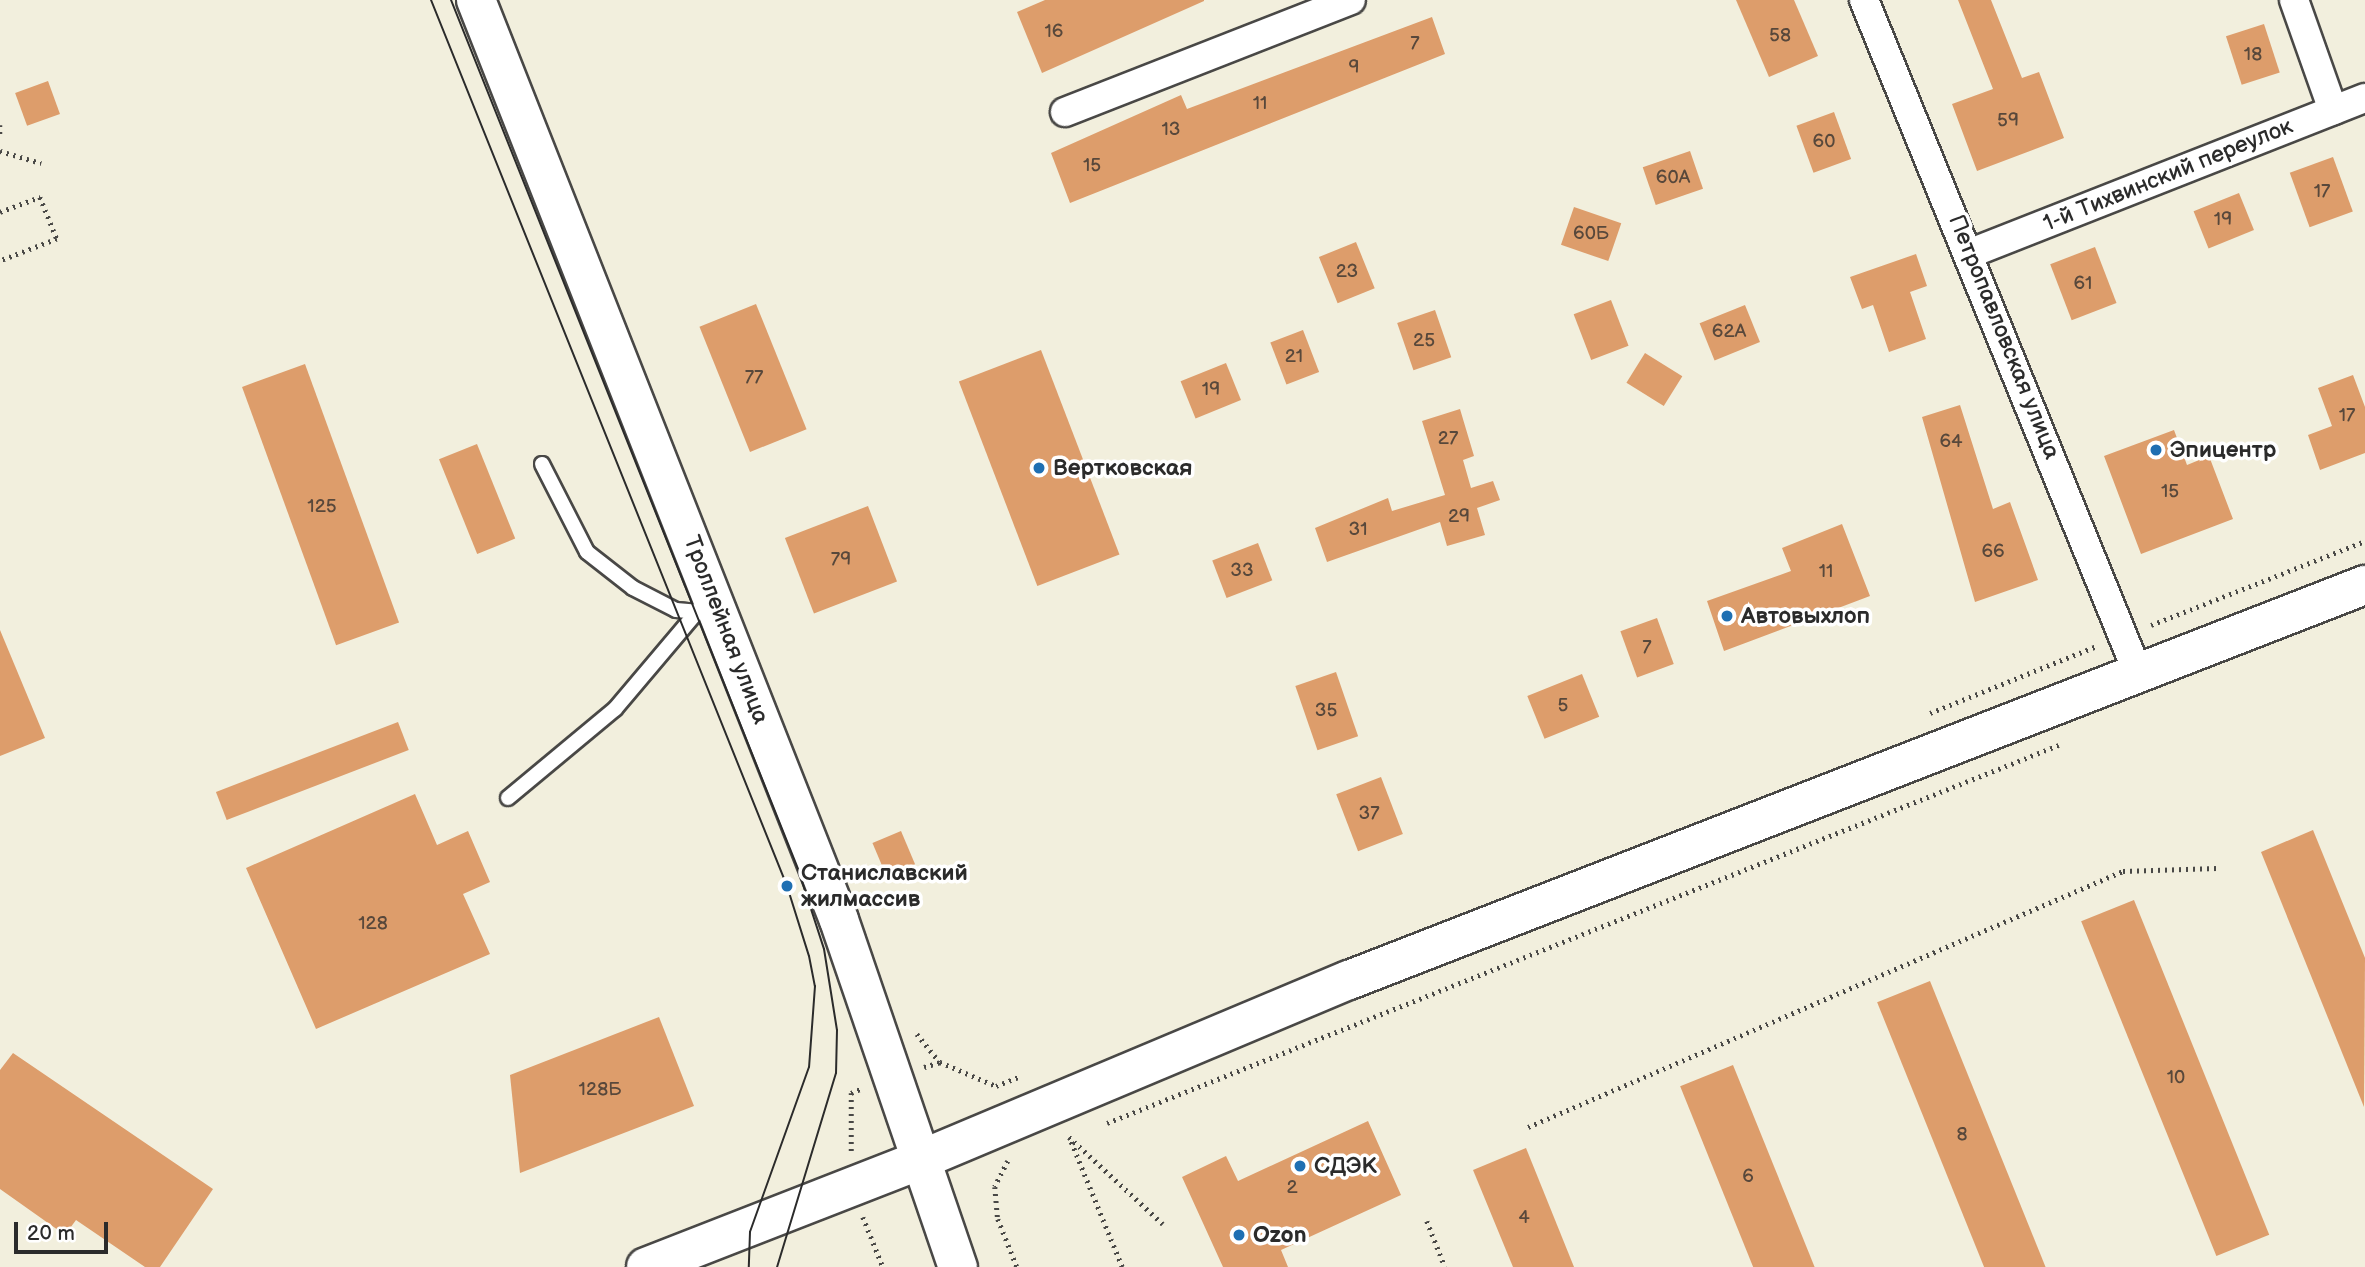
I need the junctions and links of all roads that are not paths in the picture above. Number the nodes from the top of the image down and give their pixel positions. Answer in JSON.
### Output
{"nodes":[{"id":1,"x":476,"y":0,"type":"edge"},
{"id":2,"x":1351,"y":0,"type":"edge"},
{"id":3,"x":1864,"y":0,"type":"edge"},
{"id":4,"x":2294,"y":0,"type":"edge"},
{"id":5,"x":2365,"y":98,"type":"edge"},
{"id":6,"x":2333,"y":110,"type":"junction"},
{"id":7,"x":1065,"y":112,"type":"dead end"},
{"id":8,"x":1971,"y":253,"type":"junction"},
{"id":9,"x":542,"y":464,"type":"dead end"},
{"id":10,"x":2365,"y":585,"type":"edge"},
{"id":11,"x":707,"y":611,"type":"junction"},
{"id":12,"x":2138,"y":676,"type":"junction"},
{"id":13,"x":508,"y":798,"type":"dead end"},
{"id":14,"x":920,"y":1160,"type":"junction"},
{"id":15,"x":646,"y":1267,"type":"edge"},
{"id":16,"x":958,"y":1267,"type":"edge"}],
"edges":[{"from":1,"to":11,"type":"main road","name":"Троллейная улица"},
{"from":2,"to":7,"type":"street"},
{"from":3,"to":8,"type":"street","name":"Петропавловская улица"},
{"from":4,"to":6,"type":"street"},
{"from":5,"to":6,"type":"street","name":"1-й Тихвинский переулок"},
{"from":6,"to":8,"type":"street","name":"1-й Тихвинский переулок"},
{"from":8,"to":12,"type":"street","name":"Петропавловская улица"},
{"from":9,"to":11,"type":"lane"},
{"from":10,"to":12,"type":"main road"},
{"from":11,"to":13,"type":"lane"},
{"from":11,"to":14,"type":"main road","name":"Троллейная улица"},
{"from":12,"to":14,"type":"main road"},
{"from":14,"to":15,"type":"main road"},
{"from":14,"to":16,"type":"main road","name":"Троллейная улица"}]}
